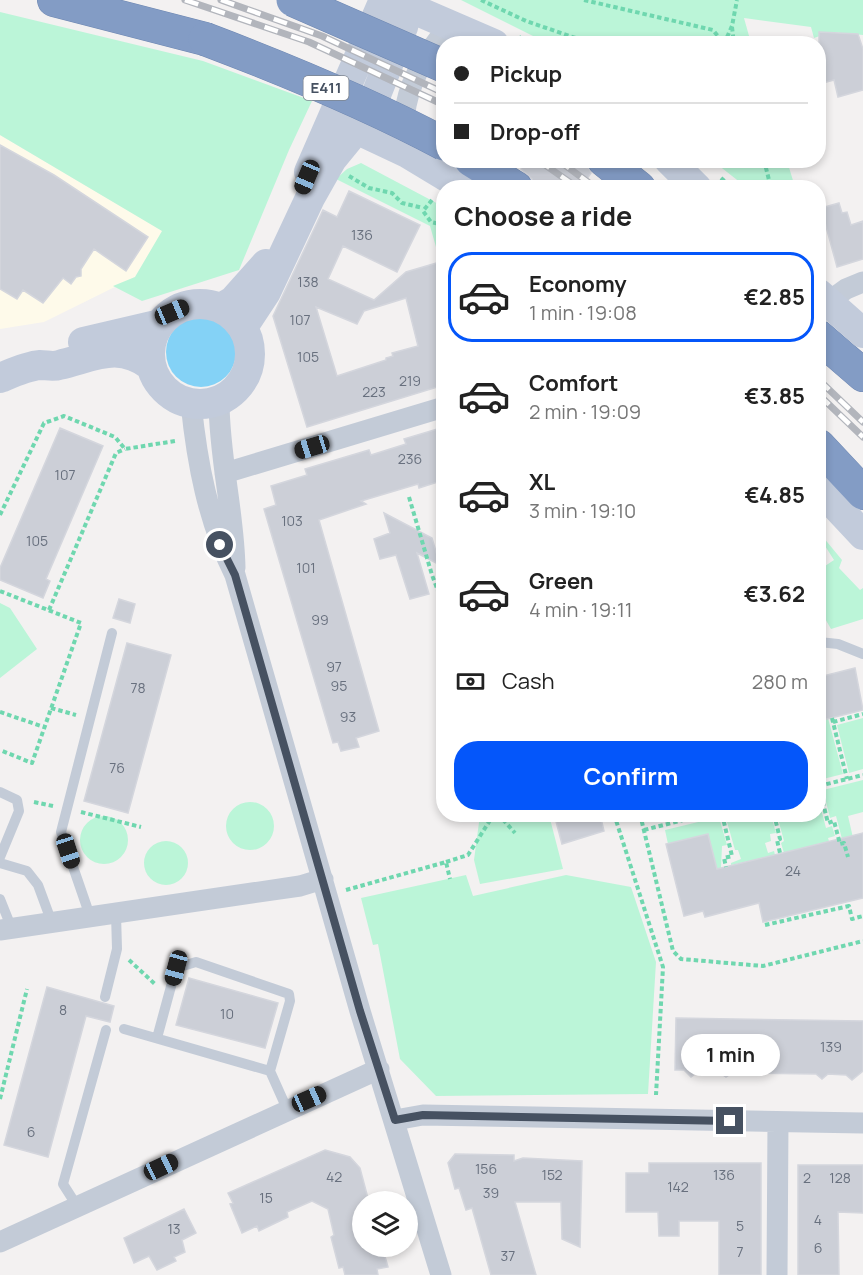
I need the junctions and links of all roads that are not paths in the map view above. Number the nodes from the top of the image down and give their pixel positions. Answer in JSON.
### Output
{"nodes":[{"id":1,"x":54,"y":0,"type":"edge"},
{"id":2,"x":293,"y":0,"type":"edge"},
{"id":3,"x":398,"y":2,"type":"edge"},
{"id":4,"x":479,"y":36,"type":"edge"},
{"id":5,"x":436,"y":43,"type":"edge"},
{"id":6,"x":436,"y":63,"type":"edge"},
{"id":7,"x":343,"y":96,"type":"junction"},
{"id":8,"x":356,"y":129,"type":"junction"},
{"id":9,"x":436,"y":140,"type":"edge"},
{"id":10,"x":407,"y":153,"type":"junction"},
{"id":11,"x":484,"y":168,"type":"edge"},
{"id":12,"x":614,"y":168,"type":"edge"},
{"id":13,"x":677,"y":168,"type":"edge"},
{"id":14,"x":452,"y":180,"type":"edge"},
{"id":15,"x":503,"y":180,"type":"edge"},
{"id":16,"x":629,"y":180,"type":"edge"},
{"id":17,"x":689,"y":180,"type":"edge"},
{"id":18,"x":863,"y":282,"type":"edge"},
{"id":19,"x":826,"y":297,"type":"edge"},
{"id":20,"x":826,"y":300,"type":"edge"},
{"id":21,"x":232,"y":317,"type":"junction"},
{"id":22,"x":160,"y":324,"type":"junction"},
{"id":23,"x":863,"y":333,"type":"edge"},
{"id":24,"x":826,"y":343,"type":"edge"},
{"id":25,"x":39,"y":365,"type":"junction"},
{"id":26,"x":152,"y":366,"type":"junction"},
{"id":27,"x":863,"y":375,"type":"edge"},
{"id":28,"x":0,"y":378,"type":"edge"},
{"id":29,"x":205,"y":402,"type":"junction"},
{"id":30,"x":436,"y":409,"type":"edge"},
{"id":31,"x":826,"y":453,"type":"edge"},
{"id":32,"x":225,"y":473,"type":"junction"},
{"id":33,"x":863,"y":493,"type":"edge"},
{"id":34,"x":826,"y":495,"type":"edge"},
{"id":35,"x":863,"y":535,"type":"edge"},
{"id":36,"x":235,"y":575,"type":"junction"},
{"id":37,"x":112,"y":633,"type":"dead end"},
{"id":38,"x":826,"y":643,"type":"edge"},
{"id":39,"x":863,"y":654,"type":"edge"},
{"id":40,"x":0,"y":792,"type":"edge"},
{"id":41,"x":0,"y":857,"type":"edge"},
{"id":42,"x":0,"y":863,"type":"edge"},
{"id":43,"x":325,"y":887,"type":"junction"},
{"id":44,"x":0,"y":899,"type":"edge"},
{"id":45,"x":116,"y":914,"type":"junction"},
{"id":46,"x":90,"y":916,"type":"junction"},
{"id":47,"x":52,"y":923,"type":"junction"},
{"id":48,"x":6,"y":929,"type":"edge"},
{"id":49,"x":105,"y":997,"type":"dead end"},
{"id":50,"x":123,"y":1029,"type":"dead end"},
{"id":51,"x":106,"y":1030,"type":"dead end"},
{"id":52,"x":157,"y":1038,"type":"junction"},
{"id":53,"x":379,"y":1069,"type":"junction"},
{"id":54,"x":270,"y":1071,"type":"junction"},
{"id":55,"x":287,"y":1109,"type":"junction"},
{"id":56,"x":395,"y":1120,"type":"junction"},
{"id":57,"x":778,"y":1122,"type":"junction"},
{"id":58,"x":863,"y":1123,"type":"edge"},
{"id":59,"x":77,"y":1206,"type":"junction"},
{"id":60,"x":0,"y":1242,"type":"edge"},
{"id":61,"x":441,"y":1275,"type":"edge"},
{"id":62,"x":777,"y":1275,"type":"edge"}],
"edges":[{"from":1,"to":9,"type":"highway","number":"E411","bridge":true},
{"from":2,"to":6,"type":"highway","bridge":true},
{"from":3,"to":4,"type":"street"},
{"from":3,"to":7,"type":"street"},
{"from":3,"to":8,"type":"street"},
{"from":5,"to":10,"type":"street"},
{"from":7,"to":8,"type":"street"},
{"from":7,"to":21,"type":"street"},
{"from":8,"to":10,"type":"street"},
{"from":8,"to":21,"type":"street"},
{"from":10,"to":14,"type":"street"},
{"from":11,"to":15,"type":"highway"},
{"from":12,"to":16,"type":"highway"},
{"from":13,"to":17,"type":"street"},
{"from":18,"to":19,"type":"street"},
{"from":20,"to":23,"type":"street"},
{"from":21,"to":22,"type":"street"},
{"from":21,"to":29,"type":"street"},
{"from":22,"to":25,"type":"street"},
{"from":22,"to":26,"type":"street"},
{"from":24,"to":27,"type":"highway"},
{"from":25,"to":26,"type":"street"},
{"from":25,"to":28,"type":"street"},
{"from":26,"to":29,"type":"street"},
{"from":29,"to":32,"type":"street"},
{"from":29,"to":36,"type":"street"},
{"from":30,"to":32,"type":"street"},
{"from":31,"to":33,"type":"highway"},
{"from":32,"to":36,"type":"street"},
{"from":34,"to":35,"type":"street"},
{"from":36,"to":43,"type":"street"},
{"from":37,"to":46,"type":"lane"},
{"from":38,"to":39,"type":"lane"},
{"from":40,"to":41,"type":"lane"},
{"from":42,"to":47,"type":"lane"},
{"from":43,"to":45,"type":"street"},
{"from":43,"to":53,"type":"street"},
{"from":44,"to":48,"type":"lane"},
{"from":45,"to":46,"type":"street"},
{"from":45,"to":49,"type":"lane"},
{"from":46,"to":47,"type":"street"},
{"from":47,"to":48,"type":"street"},
{"from":50,"to":52,"type":"lane"},
{"from":51,"to":59,"type":"lane"},
{"from":52,"to":54,"type":"lane"},
{"from":52,"to":54,"type":"lane"},
{"from":53,"to":55,"type":"street"},
{"from":53,"to":56,"type":"street"},
{"from":54,"to":55,"type":"lane"},
{"from":55,"to":59,"type":"street"},
{"from":56,"to":57,"type":"street"},
{"from":56,"to":61,"type":"street"},
{"from":57,"to":58,"type":"street"},
{"from":57,"to":62,"type":"street"},
{"from":59,"to":60,"type":"street"}]}
